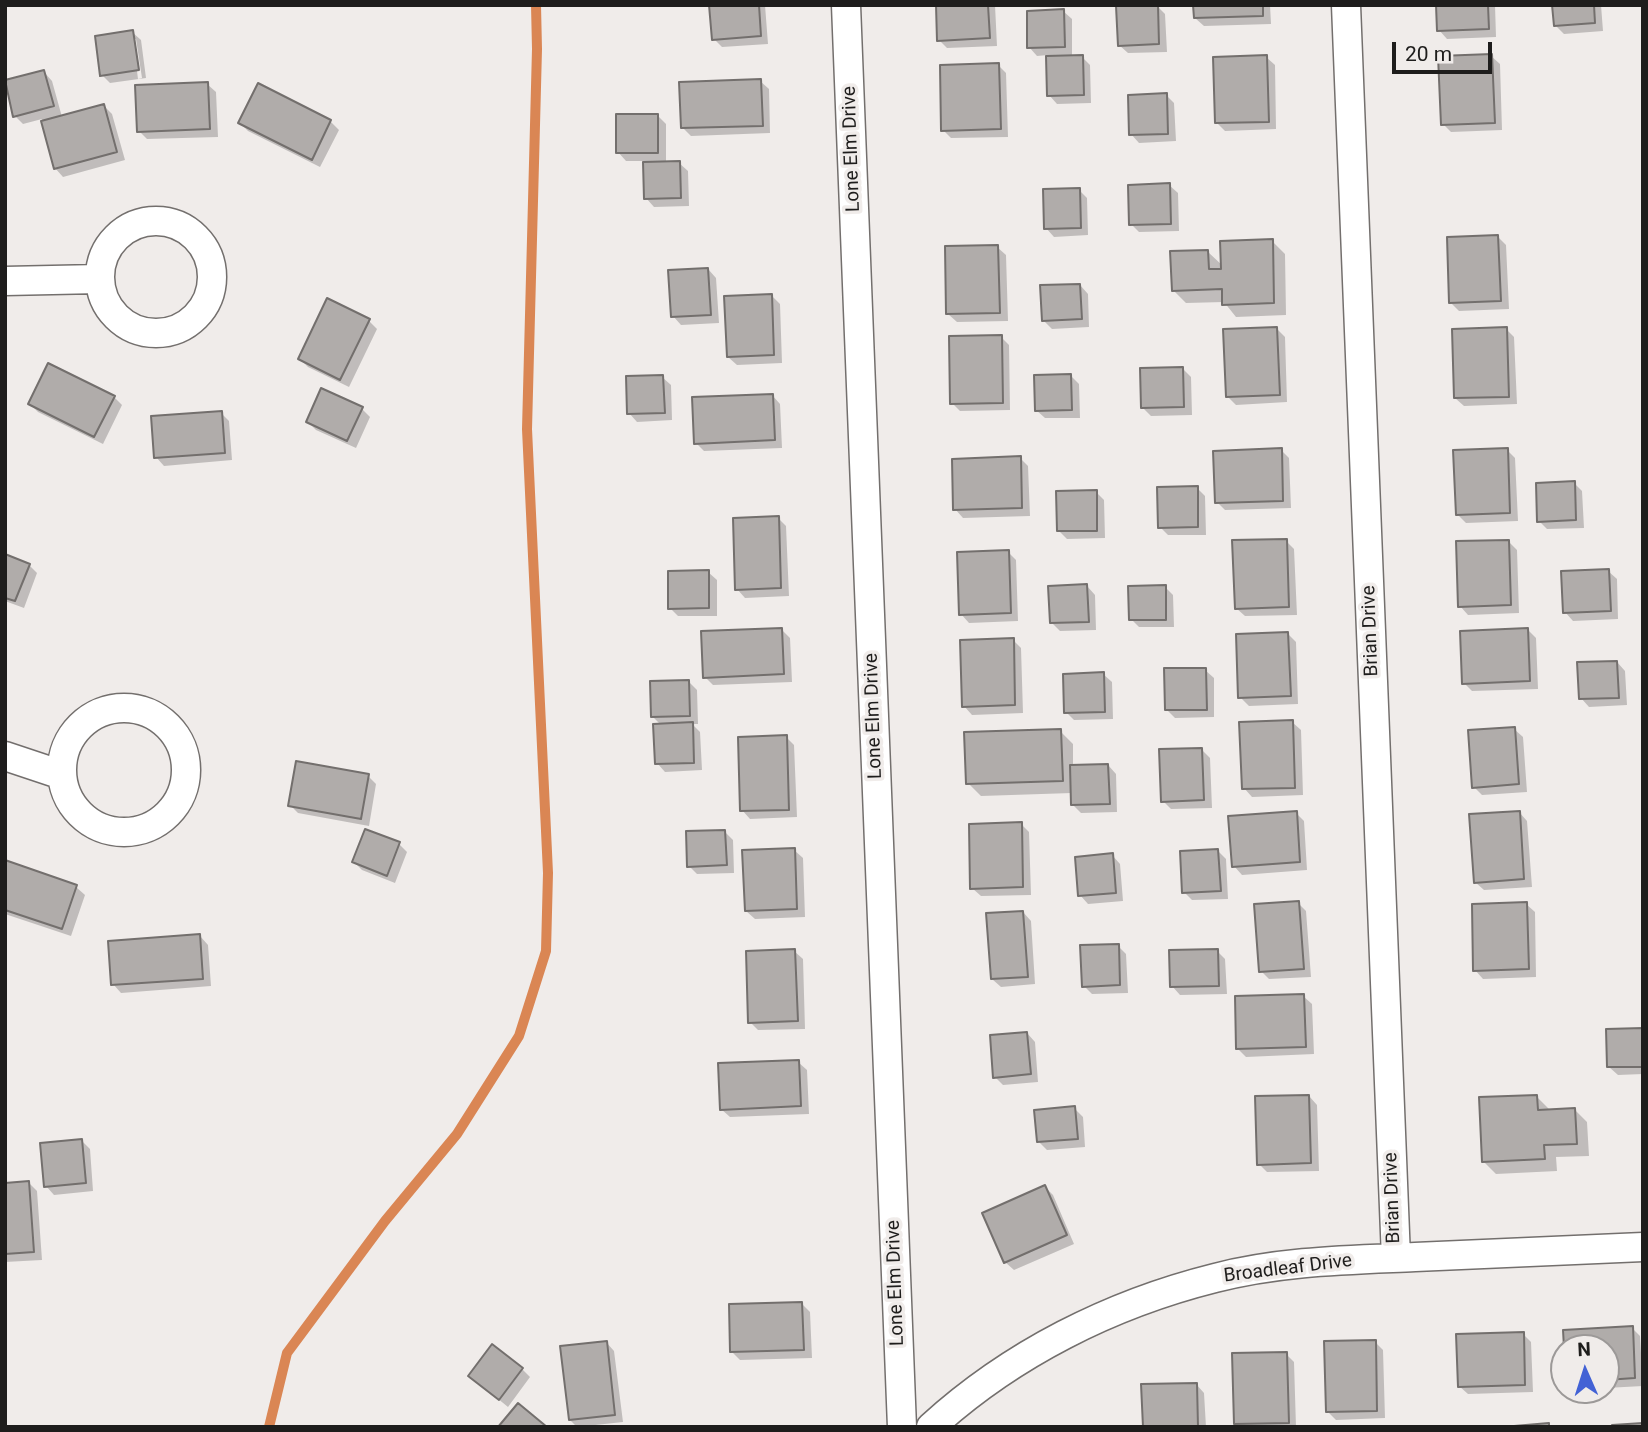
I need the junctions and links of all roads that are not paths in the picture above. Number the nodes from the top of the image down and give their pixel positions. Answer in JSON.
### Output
{"nodes":[{"id":1,"x":846,"y":5,"type":"edge"},
{"id":2,"x":1346,"y":5,"type":"edge"},
{"id":3,"x":99,"y":279,"type":"junction"},
{"id":4,"x":5,"y":281,"type":"edge"},
{"id":5,"x":5,"y":756,"type":"edge"},
{"id":6,"x":62,"y":775,"type":"junction"},
{"id":7,"x":1643,"y":1247,"type":"edge"},
{"id":8,"x":1396,"y":1258,"type":"junction"},
{"id":9,"x":902,"y":1427,"type":"edge"},
{"id":10,"x":932,"y":1427,"type":"edge"}],
"edges":[{"from":1,"to":9,"type":"street","name":"Lone Elm Drive"},
{"from":2,"to":8,"type":"street","name":"Brian Drive"},
{"from":3,"to":3,"type":"street"},
{"from":3,"to":4,"type":"street"},
{"from":5,"to":6,"type":"street"},
{"from":6,"to":6,"type":"street"},
{"from":7,"to":8,"type":"street","name":"Broadleaf Drive"},
{"from":8,"to":10,"type":"street","name":"Broadleaf Drive"}]}
